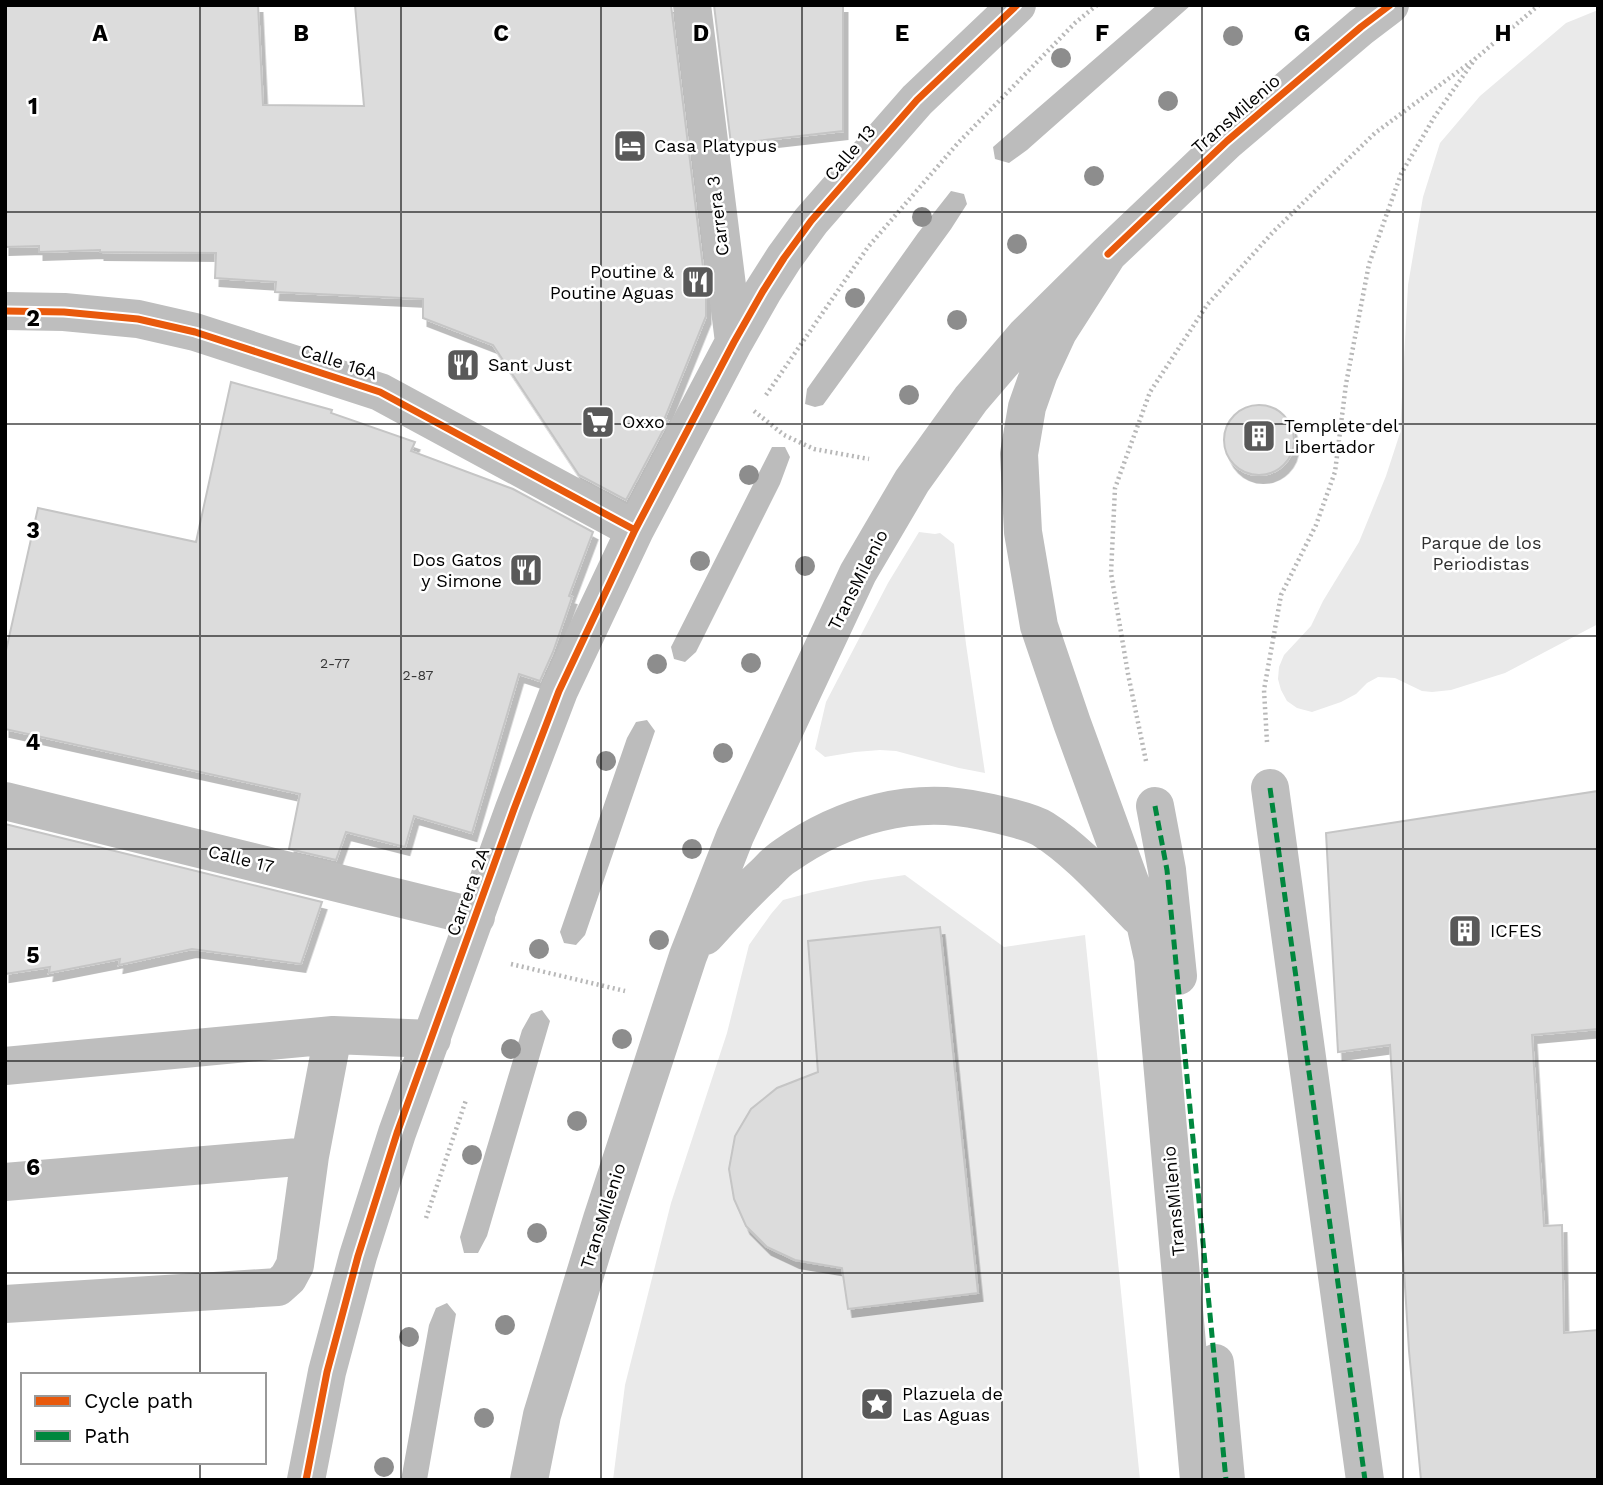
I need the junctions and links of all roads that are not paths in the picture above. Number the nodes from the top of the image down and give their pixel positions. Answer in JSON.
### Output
{"nodes":[{"id":1,"x":692,"y":5,"type":"edge"},
{"id":2,"x":1017,"y":5,"type":"edge"},
{"id":3,"x":1390,"y":5,"type":"edge"},
{"id":4,"x":1108,"y":254,"type":"junction"},
{"id":5,"x":5,"y":311,"type":"edge"},
{"id":6,"x":734,"y":342,"type":"junction"},
{"id":7,"x":635,"y":530,"type":"junction"},
{"id":8,"x":1270,"y":788,"type":"road end"},
{"id":9,"x":5,"y":801,"type":"edge"},
{"id":10,"x":1155,"y":806,"type":"road end"},
{"id":11,"x":476,"y":917,"type":"junction"},
{"id":12,"x":1144,"y":923,"type":"junction"},
{"id":13,"x":688,"y":956,"type":"junction"},
{"id":14,"x":332,"y":1035,"type":"junction"},
{"id":15,"x":432,"y":1039,"type":"junction"},
{"id":16,"x":5,"y":1066,"type":"edge"},
{"id":17,"x":310,"y":1156,"type":"junction"},
{"id":18,"x":5,"y":1182,"type":"edge"},
{"id":19,"x":5,"y":1304,"type":"edge"},
{"id":20,"x":306,"y":1480,"type":"edge"},
{"id":21,"x":529,"y":1480,"type":"edge"},
{"id":22,"x":1199,"y":1480,"type":"edge"},
{"id":23,"x":1226,"y":1480,"type":"edge"},
{"id":24,"x":1365,"y":1480,"type":"edge"}],
"edges":[{"from":1,"to":6,"type":"street","name":"Carrera 3"},
{"from":2,"to":6,"type":"street","name":"Calle 13"},
{"from":3,"to":4,"type":"street","name":"TransMilenio"},
{"from":4,"to":12,"type":"street","name":"TransMilenio"},
{"from":4,"to":13,"type":"street","name":"TransMilenio"},
{"from":5,"to":7,"type":"street","name":"Calle 16A"},
{"from":6,"to":7,"type":"street","name":"Carrera 2A"},
{"from":7,"to":11,"type":"street","name":"Carrera 2A"},
{"from":8,"to":24,"type":"street"},
{"from":9,"to":11,"type":"street","name":"Calle 17"},
{"from":10,"to":23,"type":"street"},
{"from":11,"to":15,"type":"street","name":"Carrera 2A"},
{"from":12,"to":13,"type":"street","name":"TransMilenio"},
{"from":12,"to":22,"type":"street","name":"TransMilenio"},
{"from":13,"to":21,"type":"street","name":"TransMilenio"},
{"from":14,"to":15,"type":"street"},
{"from":14,"to":16,"type":"street"},
{"from":14,"to":17,"type":"street"},
{"from":15,"to":20,"type":"street","name":"Carrera 2A"},
{"from":17,"to":18,"type":"street"},
{"from":17,"to":19,"type":"street"}]}
